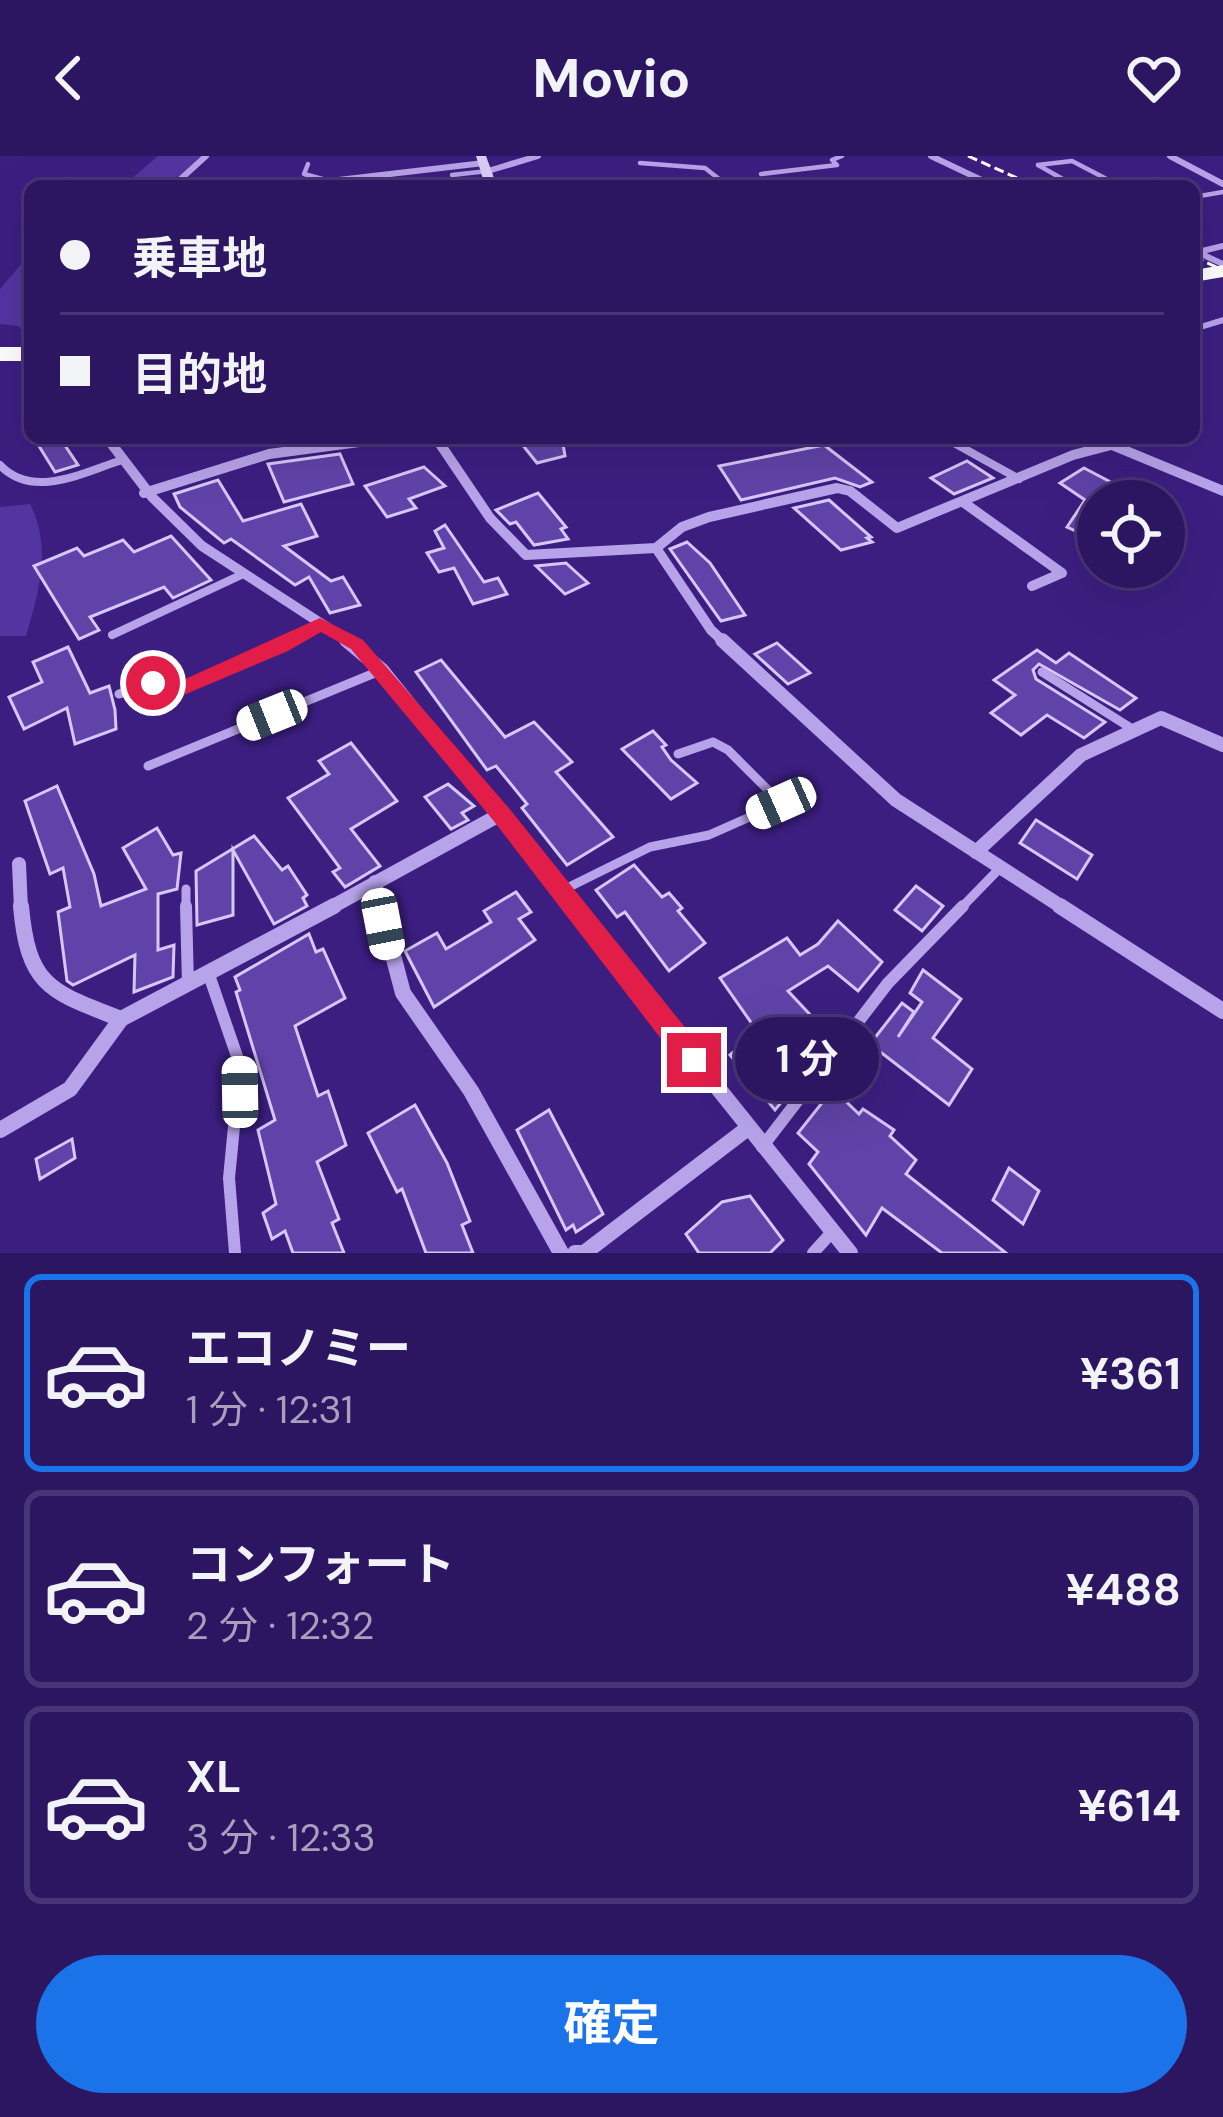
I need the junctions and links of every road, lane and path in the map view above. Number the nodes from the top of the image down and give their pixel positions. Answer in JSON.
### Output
{"nodes":[{"id":1,"x":206,"y":156,"type":"edge"},
{"id":2,"x":538,"y":156,"type":"edge"},
{"id":3,"x":842,"y":156,"type":"edge"},
{"id":4,"x":932,"y":156,"type":"edge"},
{"id":5,"x":1170,"y":156,"type":"edge"},
{"id":6,"x":640,"y":163,"type":"dead end"},
{"id":7,"x":308,"y":164,"type":"dead end"},
{"id":8,"x":487,"y":172,"type":"edge"},
{"id":9,"x":761,"y":174,"type":"dead end"},
{"id":10,"x":452,"y":175,"type":"dead end"},
{"id":11,"x":327,"y":177,"type":"junction"},
{"id":12,"x":180,"y":180,"type":"edge"},
{"id":13,"x":314,"y":180,"type":"edge"},
{"id":14,"x":528,"y":180,"type":"edge"},
{"id":15,"x":720,"y":180,"type":"edge"},
{"id":16,"x":982,"y":180,"type":"edge"},
{"id":17,"x":1064,"y":180,"type":"edge"},
{"id":18,"x":1108,"y":180,"type":"edge"},
{"id":19,"x":1223,"y":188,"type":"edge"},
{"id":20,"x":111,"y":444,"type":"edge"},
{"id":21,"x":344,"y":444,"type":"edge"},
{"id":22,"x":440,"y":444,"type":"edge"},
{"id":23,"x":956,"y":444,"type":"edge"},
{"id":24,"x":1111,"y":445,"type":"joint"},
{"id":25,"x":122,"y":460,"type":"junction"},
{"id":26,"x":0,"y":465,"type":"edge"},
{"id":27,"x":1020,"y":480,"type":"junction"},
{"id":28,"x":1221,"y":487,"type":"edge"},
{"id":29,"x":144,"y":493,"type":"junction"},
{"id":30,"x":963,"y":502,"type":"junction"},
{"id":31,"x":656,"y":548,"type":"junction"},
{"id":32,"x":242,"y":575,"type":"junction"},
{"id":33,"x":1032,"y":586,"type":"dead end"},
{"id":34,"x":320,"y":624,"type":"junction"},
{"id":35,"x":112,"y":635,"type":"dead end"},
{"id":36,"x":382,"y":670,"type":"junction"},
{"id":37,"x":1042,"y":672,"type":"dead end"},
{"id":38,"x":119,"y":694,"type":"dead end"},
{"id":39,"x":1134,"y":731,"type":"junction"},
{"id":40,"x":1223,"y":745,"type":"edge"},
{"id":41,"x":678,"y":754,"type":"dead end"},
{"id":42,"x":148,"y":766,"type":"dead end"},
{"id":43,"x":501,"y":814,"type":"junction"},
{"id":44,"x":976,"y":852,"type":"junction"},
{"id":45,"x":19,"y":864,"type":"dead end"},
{"id":46,"x":999,"y":868,"type":"junction"},
{"id":47,"x":375,"y":883,"type":"junction"},
{"id":48,"x":186,"y":889,"type":"dead end"},
{"id":49,"x":561,"y":891,"type":"junction"},
{"id":50,"x":209,"y":975,"type":"junction"},
{"id":51,"x":188,"y":986,"type":"junction"},
{"id":52,"x":1223,"y":1011,"type":"edge"},
{"id":53,"x":121,"y":1018,"type":"junction"},
{"id":54,"x":748,"y":1128,"type":"junction"},
{"id":55,"x":0,"y":1130,"type":"edge"},
{"id":56,"x":762,"y":1148,"type":"junction"},
{"id":57,"x":832,"y":1232,"type":"junction"},
{"id":58,"x":235,"y":1253,"type":"edge"},
{"id":59,"x":561,"y":1253,"type":"edge"},
{"id":60,"x":575,"y":1253,"type":"edge"},
{"id":61,"x":813,"y":1253,"type":"edge"},
{"id":62,"x":850,"y":1253,"type":"edge"}],
"edges":[{"from":1,"to":12,"type":"street"},
{"from":2,"to":8,"type":"street"},
{"from":3,"to":9,"type":"lane"},
{"from":4,"to":16,"type":"street"},
{"from":5,"to":19,"type":"street"},
{"from":6,"to":15,"type":"lane"},
{"from":7,"to":11,"type":"lane"},
{"from":8,"to":10,"type":"lane"},
{"from":8,"to":11,"type":"street"},
{"from":8,"to":14,"type":"street"},
{"from":11,"to":13,"type":"street"},
{"from":17,"to":18,"type":"lane"},
{"from":20,"to":25,"type":"street"},
{"from":21,"to":29,"type":"street"},
{"from":22,"to":31,"type":"street"},
{"from":23,"to":27,"type":"lane"},
{"from":24,"to":27,"type":"street"},
{"from":24,"to":28,"type":"street"},
{"from":25,"to":26,"type":"lane"},
{"from":25,"to":29,"type":"street"},
{"from":27,"to":30,"type":"street"},
{"from":29,"to":32,"type":"street"},
{"from":30,"to":31,"type":"street"},
{"from":30,"to":33,"type":"street"},
{"from":31,"to":44,"type":"street"},
{"from":32,"to":34,"type":"street"},
{"from":32,"to":35,"type":"lane"},
{"from":34,"to":36,"type":"street"},
{"from":34,"to":38,"type":"lane"},
{"from":36,"to":42,"type":"lane"},
{"from":36,"to":43,"type":"street"},
{"from":37,"to":39,"type":"lane"},
{"from":39,"to":40,"type":"street"},
{"from":39,"to":44,"type":"street"},
{"from":41,"to":49,"type":"lane"},
{"from":43,"to":47,"type":"street"},
{"from":43,"to":49,"type":"street"},
{"from":44,"to":46,"type":"street"},
{"from":45,"to":53,"type":"street"},
{"from":46,"to":52,"type":"street"},
{"from":46,"to":56,"type":"lane"},
{"from":47,"to":50,"type":"street"},
{"from":47,"to":59,"type":"street"},
{"from":48,"to":51,"type":"lane"},
{"from":49,"to":54,"type":"street"},
{"from":50,"to":51,"type":"street"},
{"from":50,"to":58,"type":"lane"},
{"from":51,"to":53,"type":"street"},
{"from":53,"to":55,"type":"street"},
{"from":54,"to":56,"type":"street"},
{"from":54,"to":60,"type":"street"},
{"from":56,"to":57,"type":"street"},
{"from":57,"to":61,"type":"lane"},
{"from":57,"to":62,"type":"street"}]}
